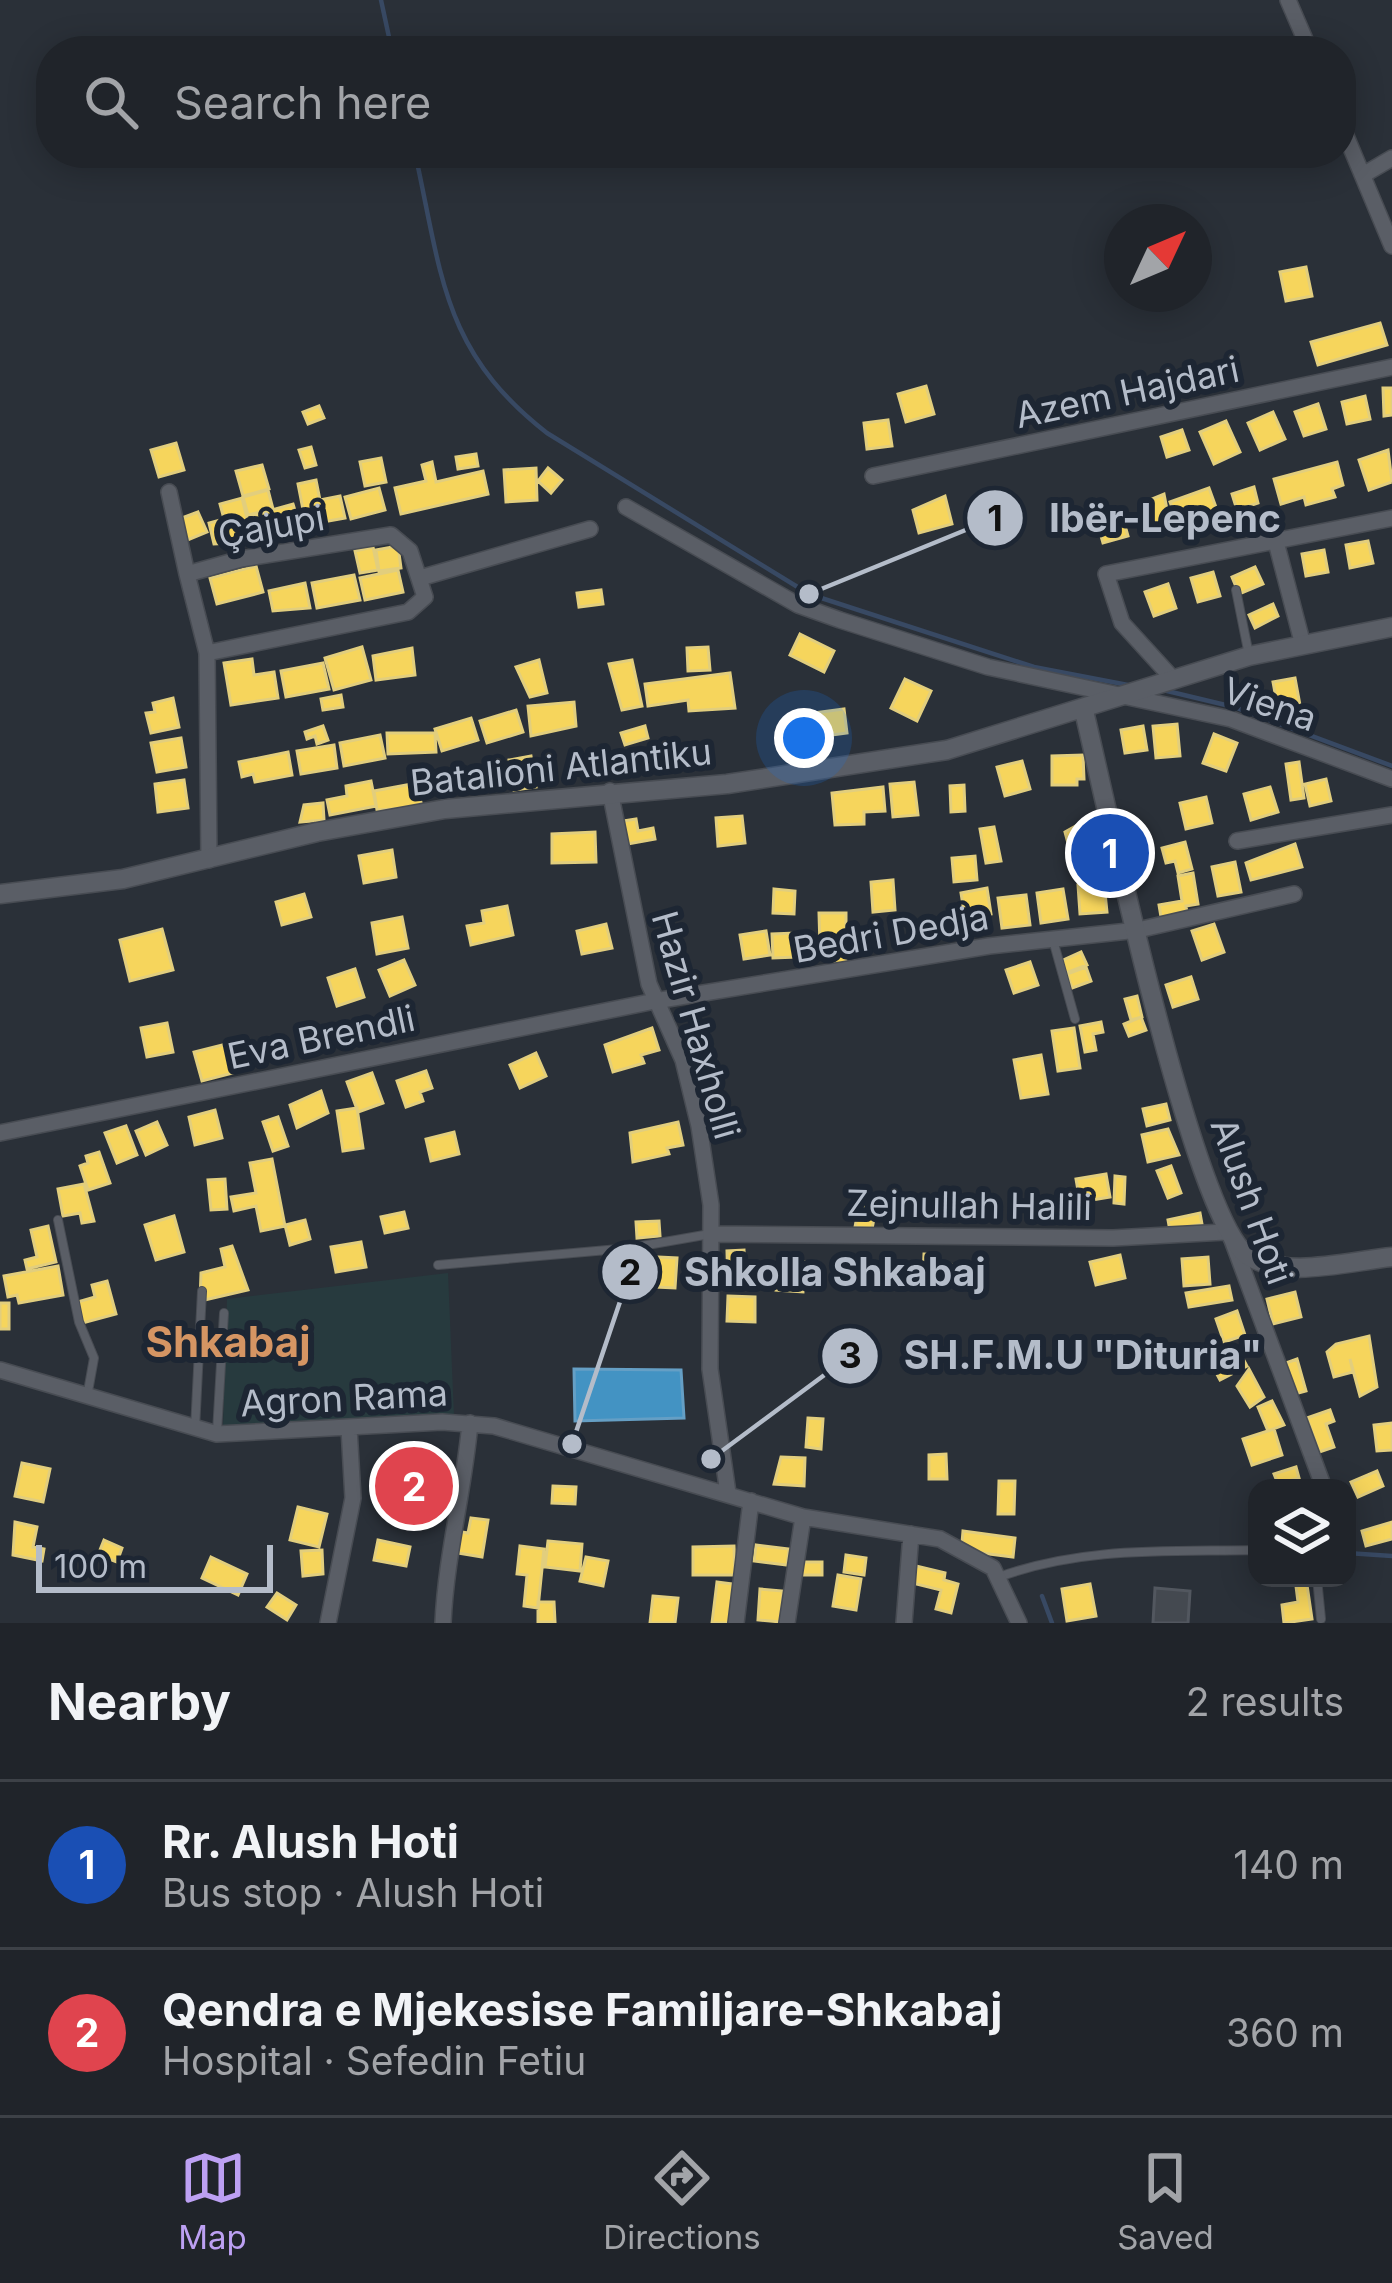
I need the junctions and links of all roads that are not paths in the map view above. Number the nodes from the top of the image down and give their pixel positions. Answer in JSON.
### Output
{"nodes":[{"id":1,"x":1288,"y":0,"type":"edge"},
{"id":2,"x":1304,"y":36,"type":"edge"},
{"id":3,"x":1392,"y":158,"type":"edge"},
{"id":4,"x":1356,"y":159,"type":"edge"},
{"id":5,"x":1363,"y":175,"type":"junction"},
{"id":6,"x":1392,"y":246,"type":"edge"},
{"id":7,"x":1392,"y":368,"type":"edge"},
{"id":8,"x":873,"y":476,"type":"dead end"},
{"id":9,"x":170,"y":492,"type":"dead end"},
{"id":10,"x":626,"y":507,"type":"dead end"},
{"id":11,"x":1392,"y":518,"type":"edge"},
{"id":12,"x":590,"y":529,"type":"dead end"},
{"id":13,"x":1276,"y":542,"type":"junction"},
{"id":14,"x":450,"y":570,"type":"junction"},
{"id":15,"x":187,"y":574,"type":"junction"},
{"id":16,"x":420,"y":578,"type":"junction"},
{"id":17,"x":1236,"y":590,"type":"dead end"},
{"id":18,"x":425,"y":597,"type":"junction"},
{"id":19,"x":1392,"y":627,"type":"edge"},
{"id":20,"x":1303,"y":645,"type":"junction"},
{"id":21,"x":207,"y":652,"type":"junction"},
{"id":22,"x":1249,"y":656,"type":"junction"},
{"id":23,"x":1174,"y":680,"type":"junction"},
{"id":24,"x":1130,"y":694,"type":"junction"},
{"id":25,"x":1084,"y":711,"type":"junction"},
{"id":26,"x":1392,"y":779,"type":"edge"},
{"id":27,"x":610,"y":791,"type":"junction"},
{"id":28,"x":1392,"y":815,"type":"edge"},
{"id":29,"x":1237,"y":841,"type":"dead end"},
{"id":30,"x":209,"y":860,"type":"junction"},
{"id":31,"x":0,"y":894,"type":"edge"},
{"id":32,"x":1294,"y":895,"type":"dead end"},
{"id":33,"x":1138,"y":930,"type":"junction"},
{"id":34,"x":1052,"y":939,"type":"junction"},
{"id":35,"x":655,"y":1001,"type":"junction"},
{"id":36,"x":1076,"y":1019,"type":"dead end"},
{"id":37,"x":0,"y":1133,"type":"edge"},
{"id":38,"x":58,"y":1220,"type":"dead end"},
{"id":39,"x":711,"y":1234,"type":"junction"},
{"id":40,"x":1228,"y":1236,"type":"junction"},
{"id":41,"x":1392,"y":1257,"type":"edge"},
{"id":42,"x":438,"y":1265,"type":"dead end"},
{"id":43,"x":202,"y":1292,"type":"dead end"},
{"id":44,"x":224,"y":1313,"type":"dead end"},
{"id":45,"x":0,"y":1370,"type":"edge"},
{"id":46,"x":87,"y":1397,"type":"junction"},
{"id":47,"x":470,"y":1423,"type":"junction"},
{"id":48,"x":349,"y":1428,"type":"junction"},
{"id":49,"x":195,"y":1431,"type":"junction"},
{"id":50,"x":218,"y":1434,"type":"junction"},
{"id":51,"x":1321,"y":1479,"type":"edge"},
{"id":52,"x":728,"y":1493,"type":"junction"},
{"id":53,"x":751,"y":1501,"type":"junction"},
{"id":54,"x":803,"y":1517,"type":"junction"},
{"id":55,"x":911,"y":1534,"type":"junction"},
{"id":56,"x":1248,"y":1550,"type":"edge"},
{"id":57,"x":999,"y":1577,"type":"junction"},
{"id":58,"x":1318,"y":1587,"type":"edge"},
{"id":59,"x":1321,"y":1619,"type":"dead end"},
{"id":60,"x":328,"y":1623,"type":"edge"},
{"id":61,"x":443,"y":1623,"type":"edge"},
{"id":62,"x":736,"y":1623,"type":"edge"},
{"id":63,"x":788,"y":1623,"type":"edge"},
{"id":64,"x":904,"y":1623,"type":"edge"},
{"id":65,"x":1019,"y":1623,"type":"edge"}],
"edges":[{"from":1,"to":2,"type":"street"},
{"from":3,"to":5,"type":"street"},
{"from":4,"to":5,"type":"street"},
{"from":5,"to":6,"type":"street"},
{"from":7,"to":8,"type":"street","name":"Azem Hajdari"},
{"from":9,"to":15,"type":"street"},
{"from":10,"to":24,"type":"street","name":"Batalioni Atlantiku"},
{"from":11,"to":13,"type":"street"},
{"from":12,"to":14,"type":"street"},
{"from":13,"to":20,"type":"street"},
{"from":13,"to":23,"type":"street"},
{"from":14,"to":16,"type":"street"},
{"from":14,"to":18,"type":"street"},
{"from":15,"to":16,"type":"street","name":"Çajupi"},
{"from":15,"to":21,"type":"street","name":"Çajupi"},
{"from":16,"to":18,"type":"street","name":"Çajupi"},
{"from":17,"to":22,"type":"lane"},
{"from":18,"to":21,"type":"street"},
{"from":19,"to":20,"type":"street","name":"Batalioni Atlantiku"},
{"from":20,"to":22,"type":"street","name":"Batalioni Atlantiku"},
{"from":21,"to":30,"type":"street","name":"Çajupi"},
{"from":22,"to":23,"type":"street","name":"Batalioni Atlantiku"},
{"from":23,"to":24,"type":"street","name":"Batalioni Atlantiku"},
{"from":24,"to":25,"type":"street","name":"Batalioni Atlantiku"},
{"from":24,"to":26,"type":"street","name":"Viena"},
{"from":25,"to":27,"type":"street","name":"Batalioni Atlantiku"},
{"from":25,"to":33,"type":"street","name":"Alush Hoti"},
{"from":27,"to":30,"type":"street","name":"Batalioni Atlantiku"},
{"from":27,"to":35,"type":"street","name":"Hazir Haxholli"},
{"from":28,"to":29,"type":"street"},
{"from":30,"to":31,"type":"street","name":"Batalioni Atlantiku"},
{"from":32,"to":33,"type":"street"},
{"from":33,"to":34,"type":"street","name":"Bedri Dedja"},
{"from":33,"to":40,"type":"street","name":"Alush Hoti"},
{"from":34,"to":35,"type":"street","name":"Bedri Dedja"},
{"from":34,"to":36,"type":"lane"},
{"from":35,"to":37,"type":"street","name":"Eva Brendli"},
{"from":35,"to":39,"type":"street","name":"Hazir Haxholli"},
{"from":38,"to":46,"type":"lane"},
{"from":39,"to":40,"type":"street","name":"Zejnullah Halili"},
{"from":39,"to":42,"type":"lane"},
{"from":39,"to":52,"type":"street","name":"Hazir Haxholli"},
{"from":40,"to":41,"type":"street"},
{"from":40,"to":51,"type":"street","name":"Alush Hoti"},
{"from":43,"to":49,"type":"lane","name":"Agron Rama"},
{"from":44,"to":50,"type":"lane","name":"Agron Rama"},
{"from":45,"to":46,"type":"street","name":"Agron Rama"},
{"from":46,"to":49,"type":"street","name":"Agron Rama"},
{"from":47,"to":48,"type":"street","name":"Agron Rama"},
{"from":47,"to":52,"type":"street","name":"Agron Rama"},
{"from":47,"to":61,"type":"street"},
{"from":48,"to":50,"type":"street","name":"Agron Rama"},
{"from":48,"to":60,"type":"street"},
{"from":49,"to":50,"type":"street","name":"Agron Rama"},
{"from":52,"to":53,"type":"street","name":"Agron Rama"},
{"from":53,"to":54,"type":"street","name":"Agron Rama"},
{"from":53,"to":62,"type":"street"},
{"from":54,"to":55,"type":"street","name":"Agron Rama"},
{"from":54,"to":63,"type":"street"},
{"from":55,"to":57,"type":"street","name":"Agron Rama"},
{"from":55,"to":64,"type":"street"},
{"from":56,"to":57,"type":"lane"},
{"from":57,"to":65,"type":"street"},
{"from":58,"to":59,"type":"lane"}]}
